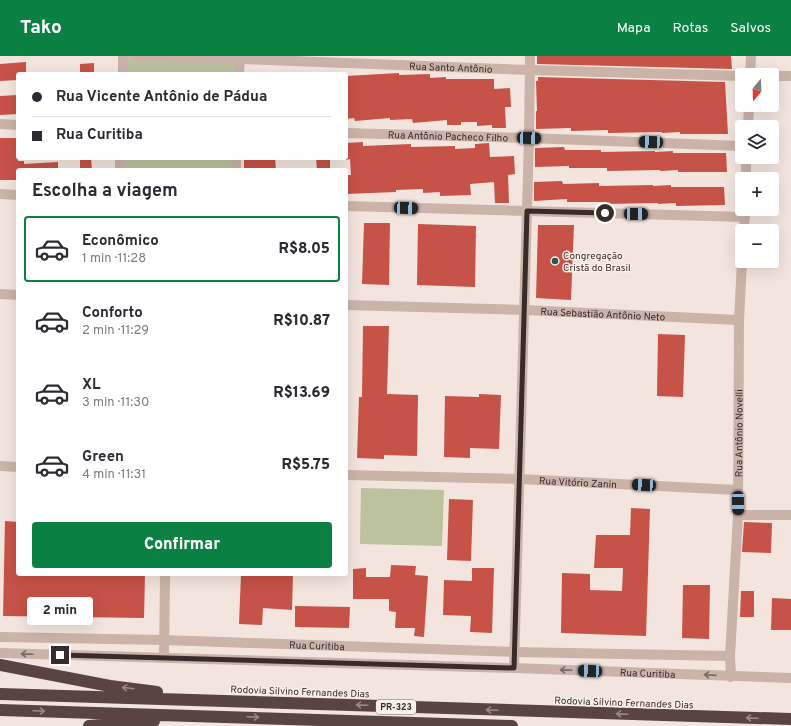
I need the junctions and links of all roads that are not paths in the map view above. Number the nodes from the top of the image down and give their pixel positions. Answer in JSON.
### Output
{"nodes":[{"id":1,"x":123,"y":56,"type":"edge"},
{"id":2,"x":135,"y":56,"type":"edge"},
{"id":3,"x":530,"y":56,"type":"edge"},
{"id":4,"x":751,"y":56,"type":"edge"},
{"id":5,"x":180,"y":57,"type":"edge"},
{"id":6,"x":240,"y":59,"type":"junction"},
{"id":7,"x":750,"y":68,"type":"edge"},
{"id":8,"x":529,"y":70,"type":"junction"},
{"id":9,"x":123,"y":72,"type":"edge"},
{"id":10,"x":239,"y":72,"type":"edge"},
{"id":11,"x":735,"y":76,"type":"edge"},
{"id":12,"x":779,"y":76,"type":"edge"},
{"id":13,"x":791,"y":76,"type":"edge"},
{"id":14,"x":0,"y":124,"type":"edge"},
{"id":15,"x":16,"y":125,"type":"edge"},
{"id":16,"x":348,"y":133,"type":"edge"},
{"id":17,"x":529,"y":138,"type":"junction"},
{"id":18,"x":735,"y":146,"type":"edge"},
{"id":19,"x":0,"y":194,"type":"edge"},
{"id":20,"x":16,"y":195,"type":"edge"},
{"id":21,"x":348,"y":206,"type":"edge"},
{"id":22,"x":527,"y":211,"type":"junction"},
{"id":23,"x":735,"y":213,"type":"edge"},
{"id":24,"x":742,"y":268,"type":"edge"},
{"id":25,"x":0,"y":294,"type":"edge"},
{"id":26,"x":16,"y":295,"type":"edge"},
{"id":27,"x":348,"y":305,"type":"edge"},
{"id":28,"x":524,"y":310,"type":"junction"},
{"id":29,"x":739,"y":320,"type":"junction"},
{"id":30,"x":0,"y":466,"type":"edge"},
{"id":31,"x":16,"y":467,"type":"edge"},
{"id":32,"x":348,"y":475,"type":"edge"},
{"id":33,"x":519,"y":479,"type":"junction"},
{"id":34,"x":737,"y":490,"type":"junction"},
{"id":35,"x":791,"y":515,"type":"edge"},
{"id":36,"x":738,"y":516,"type":"junction"},
{"id":37,"x":166,"y":576,"type":"edge"},
{"id":38,"x":0,"y":637,"type":"edge"},
{"id":39,"x":164,"y":640,"type":"junction"},
{"id":40,"x":514,"y":652,"type":"junction"},
{"id":41,"x":0,"y":653,"type":"edge"},
{"id":42,"x":730,"y":656,"type":"junction"},
{"id":43,"x":164,"y":658,"type":"junction"},
{"id":44,"x":0,"y":665,"type":"edge"},
{"id":45,"x":514,"y":668,"type":"junction"},
{"id":46,"x":731,"y":677,"type":"junction"},
{"id":47,"x":791,"y":678,"type":"edge"},
{"id":48,"x":0,"y":694,"type":"edge"},
{"id":49,"x":236,"y":701,"type":"junction"},
{"id":50,"x":0,"y":710,"type":"edge"},
{"id":51,"x":234,"y":717,"type":"junction"},
{"id":52,"x":791,"y":719,"type":"edge"},
{"id":53,"x":89,"y":726,"type":"edge"},
{"id":54,"x":512,"y":726,"type":"edge"}],
"edges":[{"from":1,"to":9,"type":"street"},
{"from":2,"to":5,"type":"street","name":"Rua Santo Antônio"},
{"from":3,"to":8,"type":"street"},
{"from":4,"to":7,"type":"street"},
{"from":5,"to":6,"type":"street","name":"Rua Santo Antônio"},
{"from":6,"to":8,"type":"street","name":"Rua Santo Antônio"},
{"from":6,"to":10,"type":"street"},
{"from":8,"to":11,"type":"street","name":"Rua Santo Antônio"},
{"from":8,"to":17,"type":"street"},
{"from":12,"to":13,"type":"street"},
{"from":14,"to":15,"type":"street"},
{"from":16,"to":17,"type":"street","name":"Rua Antônio Pacheco Filho"},
{"from":17,"to":18,"type":"street","name":"Rua Antônio Pacheco Filho"},
{"from":17,"to":22,"type":"street"},
{"from":19,"to":20,"type":"street"},
{"from":21,"to":22,"type":"street"},
{"from":22,"to":23,"type":"street"},
{"from":22,"to":28,"type":"street"},
{"from":24,"to":29,"type":"street","name":"Rua Antônio Novelli"},
{"from":25,"to":26,"type":"street"},
{"from":27,"to":28,"type":"street","name":"Rua Sebastião Antônio Neto"},
{"from":28,"to":29,"type":"street","name":"Rua Sebastião Antônio Neto"},
{"from":28,"to":33,"type":"street"},
{"from":29,"to":34,"type":"street","name":"Rua Antônio Novelli"},
{"from":30,"to":31,"type":"street"},
{"from":32,"to":33,"type":"street","name":"Rua Vitório Zanin"},
{"from":33,"to":34,"type":"street","name":"Rua Vitório Zanin"},
{"from":33,"to":40,"type":"street"},
{"from":34,"to":36,"type":"street","name":"Rua Antônio Novelli"},
{"from":35,"to":36,"type":"street"},
{"from":36,"to":42,"type":"street","name":"Rua Antônio Novelli"},
{"from":37,"to":39,"type":"street"},
{"from":38,"to":39,"type":"street","name":"Rua Curitiba"},
{"from":39,"to":40,"type":"street","name":"Rua Curitiba"},
{"from":39,"to":43,"type":"street"},
{"from":40,"to":42,"type":"street","name":"Rua Curitiba"},
{"from":40,"to":45,"type":"street"},
{"from":43,"to":41,"type":"street","name":"Rua Curitiba","one_way":true},
{"from":42,"to":46,"type":"street","name":"Rua Antônio Novelli"},
{"from":43,"to":45,"type":"street","name":"Rua Curitiba"},
{"from":49,"to":44,"type":"highway","one_way":true},
{"from":46,"to":45,"type":"street","name":"Rua Curitiba","one_way":true},
{"from":46,"to":47,"type":"street","name":"Rua Curitiba"},
{"from":48,"to":49,"type":"highway","name":"Rodovia Silvino Fernandes Dias","number":"PR-323"},
{"from":52,"to":49,"type":"highway","name":"Rodovia Silvino Fernandes Dias","number":"PR-323","one_way":true},
{"from":50,"to":51,"type":"highway","number":"PR-323","one_way":true},
{"from":51,"to":53,"type":"highway"},
{"from":51,"to":54,"type":"highway","number":"PR-323","one_way":true}]}
